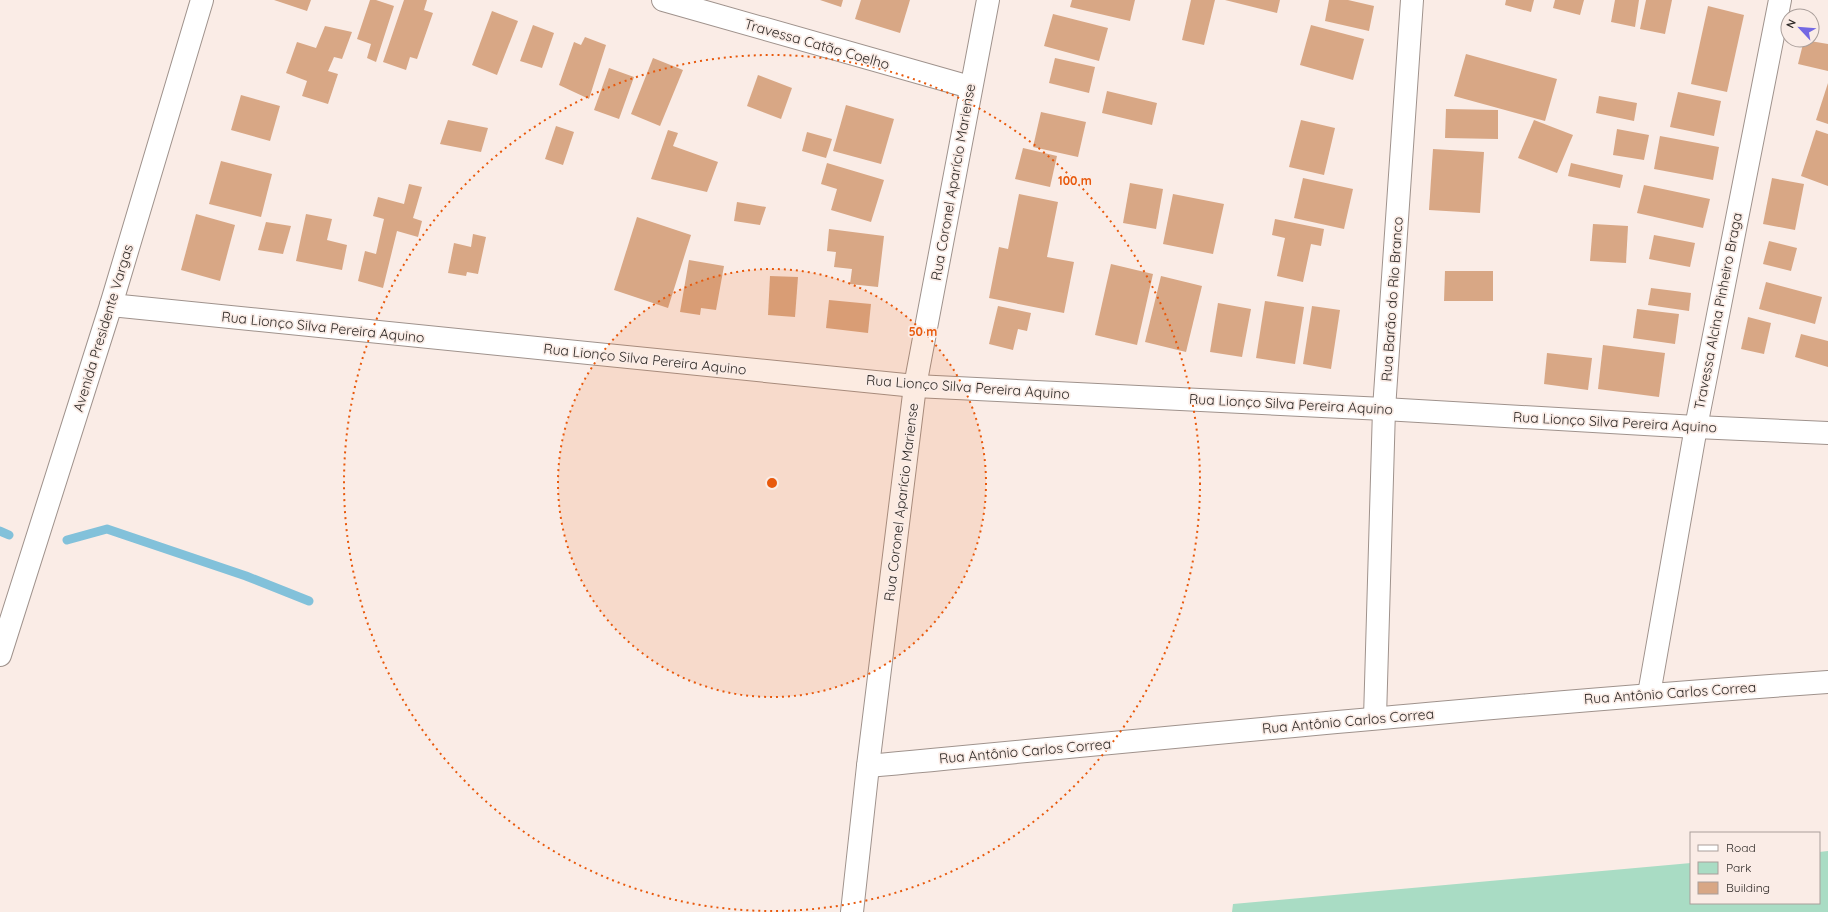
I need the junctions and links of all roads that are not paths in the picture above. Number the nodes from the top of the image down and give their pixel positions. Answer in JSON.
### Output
{"nodes":[{"id":1,"x":202,"y":0,"type":"edge"},
{"id":2,"x":663,"y":0,"type":"edge"},
{"id":3,"x":988,"y":0,"type":"edge"},
{"id":4,"x":1412,"y":0,"type":"edge"},
{"id":5,"x":1780,"y":0,"type":"edge"},
{"id":6,"x":970,"y":87,"type":"junction"},
{"id":7,"x":111,"y":305,"type":"junction"},
{"id":8,"x":915,"y":386,"type":"junction"},
{"id":9,"x":1384,"y":409,"type":"junction"},
{"id":10,"x":1696,"y":427,"type":"junction"},
{"id":11,"x":1828,"y":433,"type":"edge"},
{"id":12,"x":0,"y":655,"type":"edge"},
{"id":13,"x":1828,"y":682,"type":"edge"},
{"id":14,"x":1649,"y":694,"type":"junction"},
{"id":15,"x":1375,"y":718,"type":"junction"},
{"id":16,"x":868,"y":766,"type":"junction"},
{"id":17,"x":852,"y":912,"type":"edge"}],
"edges":[{"from":1,"to":7,"type":"street","name":"Avenida Presidente Vargas"},
{"from":2,"to":6,"type":"street","name":"Travessa Catão Coelho"},
{"from":3,"to":6,"type":"street","name":"Rua Coronel Aparício Mariense"},
{"from":4,"to":9,"type":"street","name":"Rua Barão do Rio Branco"},
{"from":5,"to":10,"type":"street","name":"Travessa Alcina Pinheiro Braga"},
{"from":6,"to":8,"type":"street","name":"Rua Coronel Aparício Mariense"},
{"from":7,"to":8,"type":"street","name":"Rua Lionço Silva Pereira Aquino"},
{"from":7,"to":12,"type":"street","name":"Avenida Presidente Vargas"},
{"from":8,"to":9,"type":"street","name":"Rua Lionço Silva Pereira Aquino"},
{"from":8,"to":16,"type":"street","name":"Rua Coronel Aparício Mariense"},
{"from":9,"to":10,"type":"street","name":"Rua Lionço Silva Pereira Aquino"},
{"from":9,"to":15,"type":"street","name":"Rua Barão do Rio Branco"},
{"from":10,"to":11,"type":"street","name":"Rua Lionço Silva Pereira Aquino"},
{"from":10,"to":14,"type":"street","name":"Travessa Alcina Pinheiro Braga"},
{"from":13,"to":14,"type":"street","name":"Rua Antônio Carlos Correa"},
{"from":14,"to":15,"type":"street","name":"Rua Antônio Carlos Correa"},
{"from":15,"to":16,"type":"street","name":"Rua Antônio Carlos Correa"},
{"from":16,"to":17,"type":"street","name":"Rua Coronel Aparício Mariense"}]}
